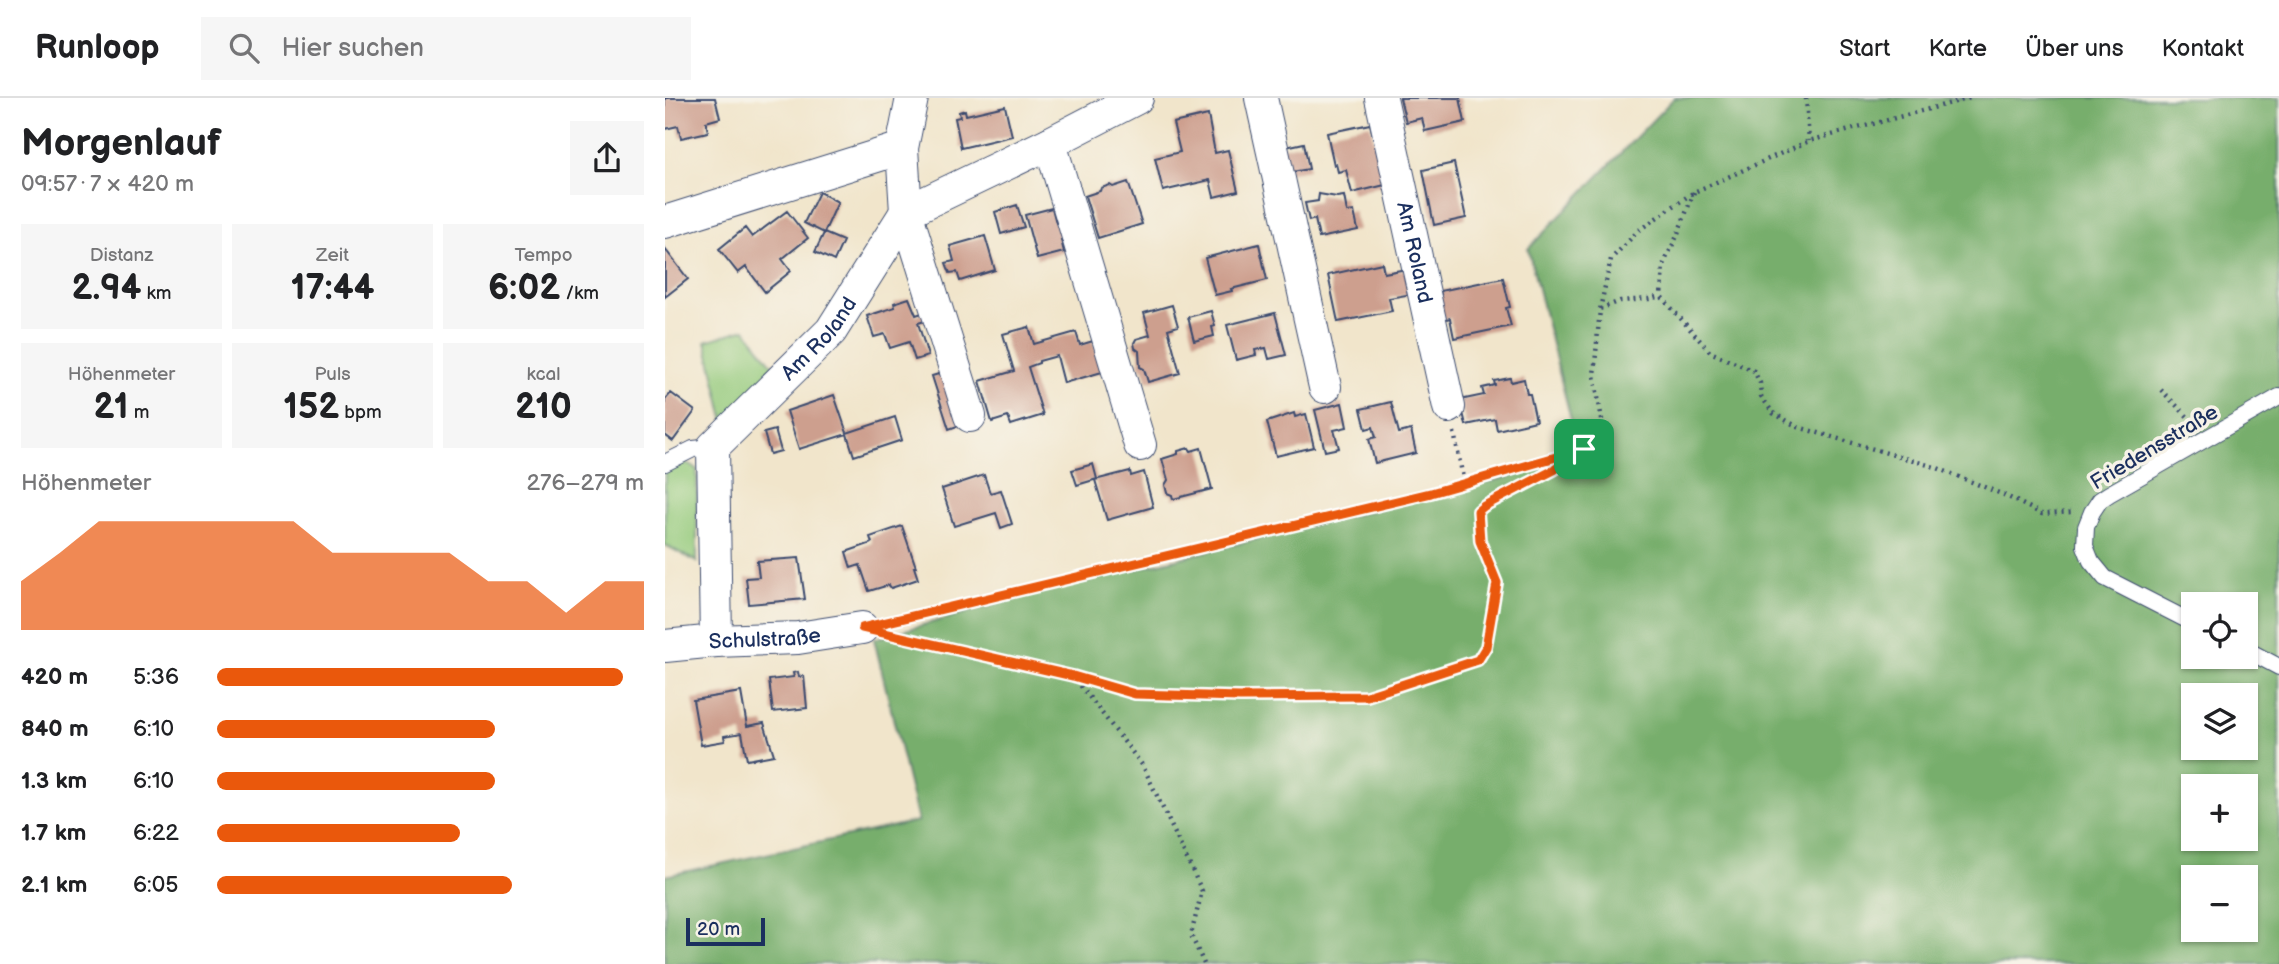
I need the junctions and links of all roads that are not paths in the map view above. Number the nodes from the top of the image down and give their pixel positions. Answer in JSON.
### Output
{"nodes":[{"id":1,"x":912,"y":98,"type":"edge"},
{"id":2,"x":1137,"y":98,"type":"edge"},
{"id":3,"x":1261,"y":98,"type":"edge"},
{"id":4,"x":1381,"y":98,"type":"edge"},
{"id":5,"x":1050,"y":143,"type":"junction"},
{"id":6,"x":902,"y":148,"type":"junction"},
{"id":7,"x":907,"y":212,"type":"junction"},
{"id":8,"x":665,"y":222,"type":"edge"},
{"id":9,"x":1325,"y":387,"type":"dead end"},
{"id":10,"x":2279,"y":397,"type":"edge"},
{"id":11,"x":1449,"y":407,"type":"road end"},
{"id":12,"x":970,"y":416,"type":"dead end"},
{"id":13,"x":1140,"y":445,"type":"dead end"},
{"id":14,"x":713,"y":447,"type":"junction"},
{"id":15,"x":665,"y":463,"type":"edge"},
{"id":16,"x":2181,"y":617,"type":"edge"},
{"id":17,"x":862,"y":628,"type":"road end"},
{"id":18,"x":716,"y":640,"type":"junction"},
{"id":19,"x":665,"y":646,"type":"edge"},
{"id":20,"x":2258,"y":656,"type":"edge"},
{"id":21,"x":2279,"y":667,"type":"edge"}],
"edges":[{"from":1,"to":6,"type":"street"},
{"from":2,"to":5,"type":"street"},
{"from":3,"to":9,"type":"street"},
{"from":4,"to":11,"type":"street","name":"Am Roland"},
{"from":5,"to":7,"type":"street"},
{"from":5,"to":13,"type":"street"},
{"from":6,"to":7,"type":"street"},
{"from":6,"to":8,"type":"street"},
{"from":7,"to":12,"type":"street"},
{"from":7,"to":14,"type":"street","name":"Am Roland"},
{"from":10,"to":16,"type":"lane","name":"Friedensstraße"},
{"from":14,"to":15,"type":"lane","name":"Am Roland"},
{"from":14,"to":18,"type":"street"},
{"from":17,"to":18,"type":"street","name":"Schulstraße"},
{"from":18,"to":19,"type":"street","name":"Schulstraße"},
{"from":20,"to":21,"type":"lane"}]}
